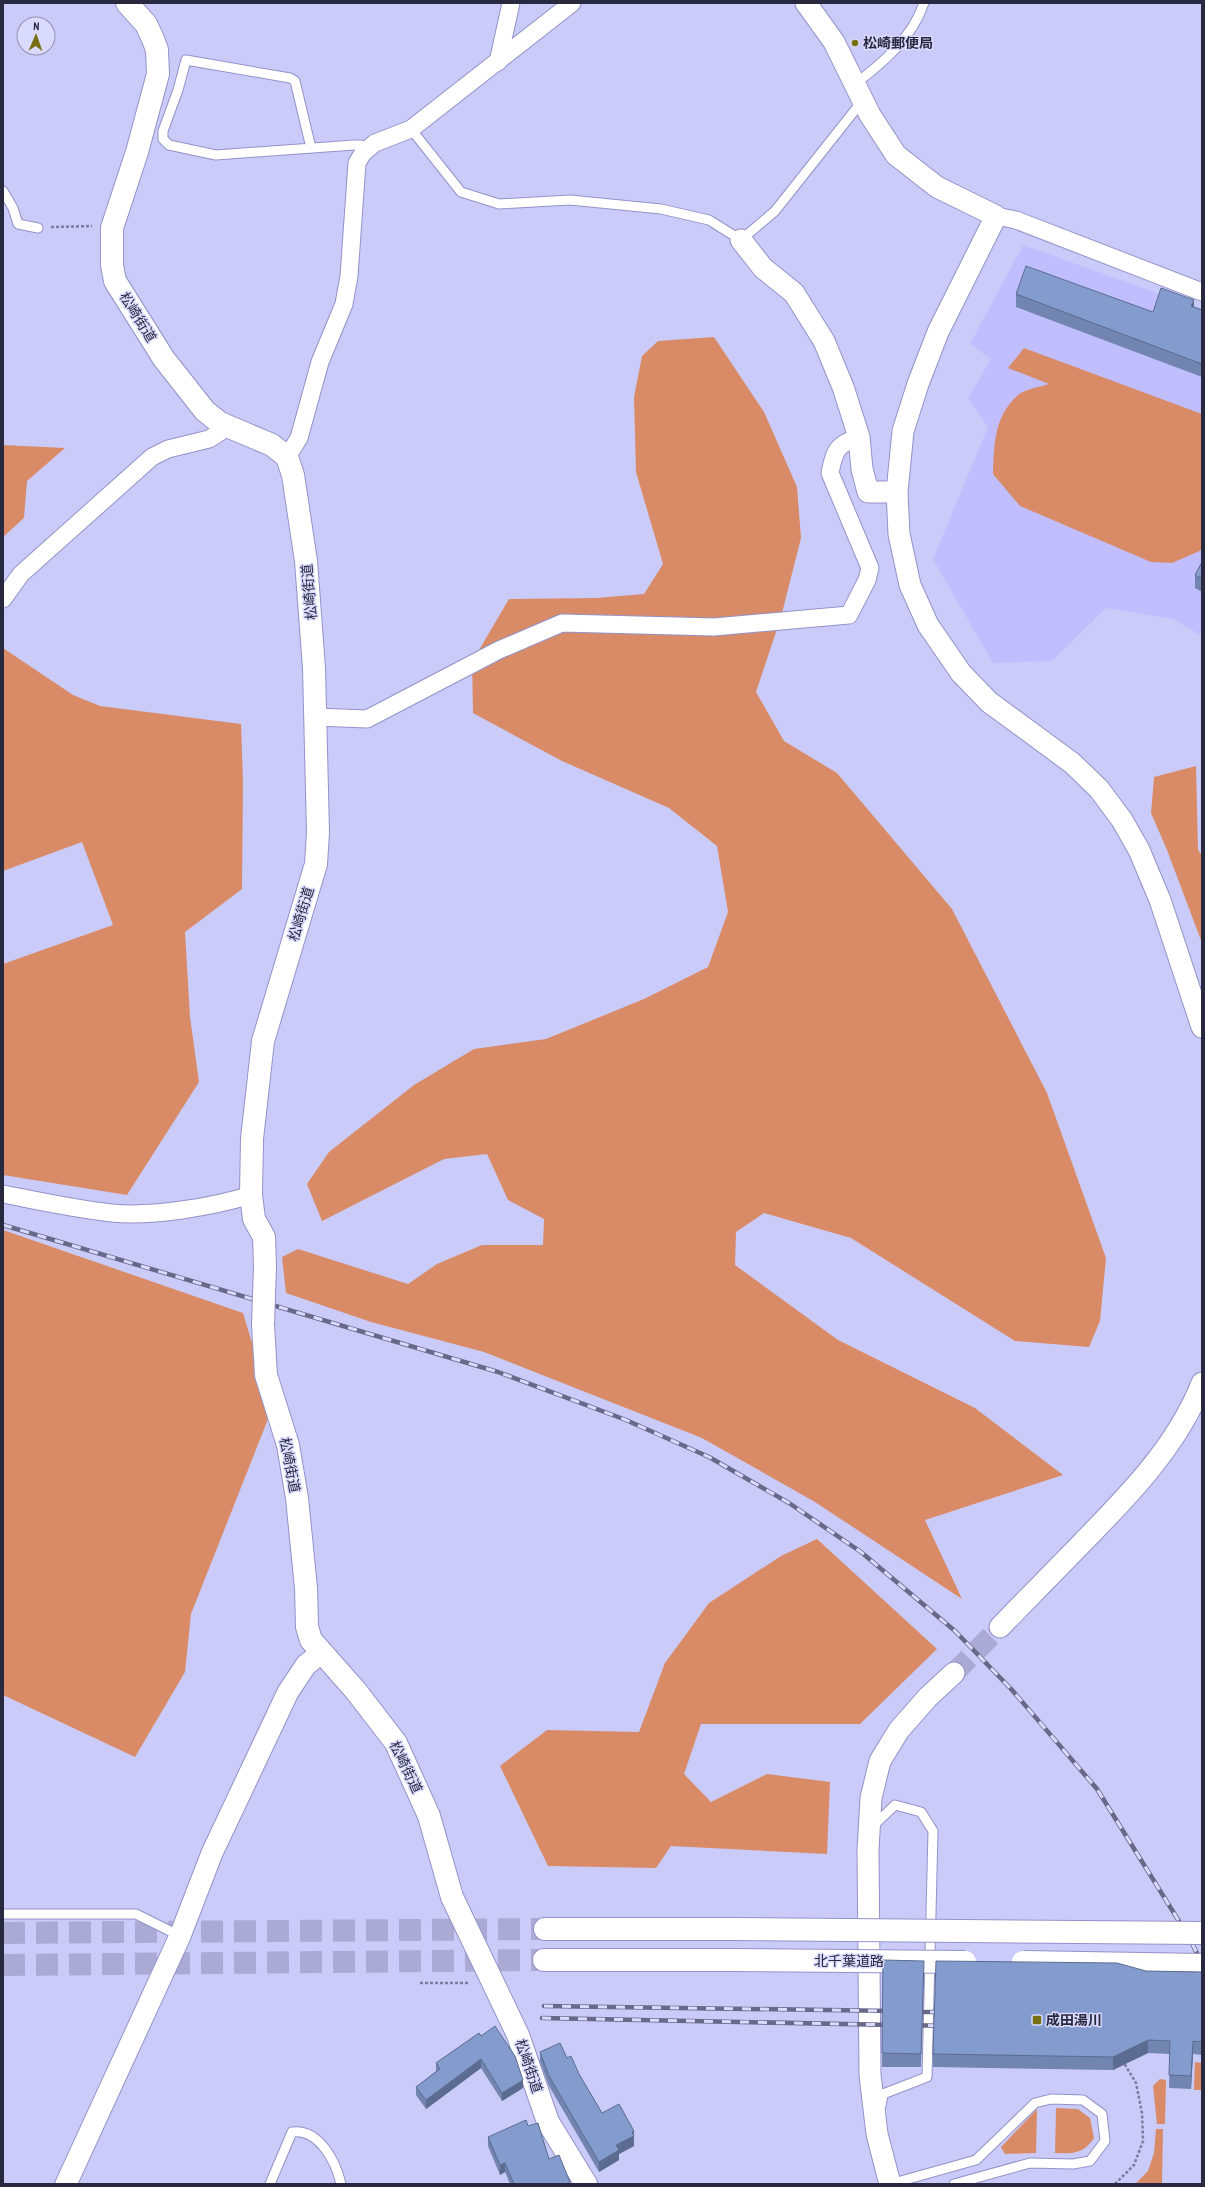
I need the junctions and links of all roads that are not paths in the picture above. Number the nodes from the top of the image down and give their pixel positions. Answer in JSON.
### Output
{"nodes":[{"id":1,"x":127,"y":3,"type":"edge"},
{"id":2,"x":511,"y":3,"type":"edge"},
{"id":3,"x":572,"y":3,"type":"edge"},
{"id":4,"x":806,"y":3,"type":"edge"},
{"id":5,"x":924,"y":3,"type":"edge"},
{"id":6,"x":498,"y":62,"type":"junction"},
{"id":7,"x":859,"y":92,"type":"junction"},
{"id":8,"x":411,"y":129,"type":"junction"},
{"id":9,"x":311,"y":148,"type":"junction"},
{"id":10,"x":366,"y":150,"type":"junction"},
{"id":11,"x":3,"y":190,"type":"edge"},
{"id":12,"x":996,"y":216,"type":"junction"},
{"id":13,"x":38,"y":228,"type":"road end"},
{"id":14,"x":741,"y":240,"type":"junction"},
{"id":15,"x":1202,"y":292,"type":"edge"},
{"id":16,"x":220,"y":423,"type":"junction"},
{"id":17,"x":859,"y":437,"type":"junction"},
{"id":18,"x":287,"y":457,"type":"junction"},
{"id":19,"x":897,"y":492,"type":"junction"},
{"id":20,"x":3,"y":599,"type":"edge"},
{"id":21,"x":315,"y":717,"type":"junction"},
{"id":22,"x":1202,"y":1027,"type":"edge"},
{"id":23,"x":3,"y":1194,"type":"edge"},
{"id":24,"x":251,"y":1195,"type":"junction"},
{"id":25,"x":1202,"y":1383,"type":"edge"},
{"id":26,"x":1000,"y":1627,"type":"tunnel mouth"},
{"id":27,"x":321,"y":1653,"type":"junction"},
{"id":28,"x":954,"y":1672,"type":"tunnel mouth"},
{"id":29,"x":869,"y":1830,"type":"junction"},
{"id":30,"x":3,"y":1914,"type":"edge"},
{"id":31,"x":545,"y":1929,"type":"tunnel mouth"},
{"id":32,"x":1202,"y":1933,"type":"edge"},
{"id":33,"x":180,"y":1936,"type":"junction"},
{"id":34,"x":544,"y":1960,"type":"tunnel mouth"},
{"id":35,"x":981,"y":1962,"type":"edge"},
{"id":36,"x":1005,"y":1962,"type":"edge"},
{"id":37,"x":1202,"y":1965,"type":"edge"},
{"id":38,"x":877,"y":2134,"type":"junction"},
{"id":39,"x":66,"y":2184,"type":"edge"},
{"id":40,"x":270,"y":2184,"type":"edge"},
{"id":41,"x":341,"y":2184,"type":"edge"},
{"id":42,"x":586,"y":2184,"type":"edge"},
{"id":43,"x":890,"y":2184,"type":"edge"},
{"id":44,"x":954,"y":2184,"type":"edge"}],
"edges":[{"from":1,"to":16,"type":"main road","name":"松崎街道"},
{"from":2,"to":6,"type":"street"},
{"from":3,"to":6,"type":"street"},
{"from":4,"to":7,"type":"street"},
{"from":5,"to":7,"type":"lane"},
{"from":6,"to":8,"type":"street"},
{"from":7,"to":12,"type":"street"},
{"from":7,"to":14,"type":"lane"},
{"from":8,"to":10,"type":"street"},
{"from":8,"to":14,"type":"lane"},
{"from":9,"to":9,"type":"lane"},
{"from":9,"to":10,"type":"lane"},
{"from":10,"to":18,"type":"street"},
{"from":11,"to":13,"type":"lane"},
{"from":12,"to":15,"type":"street"},
{"from":12,"to":19,"type":"street"},
{"from":14,"to":17,"type":"street"},
{"from":16,"to":18,"type":"main road","name":"松崎街道"},
{"from":16,"to":20,"type":"street"},
{"from":17,"to":19,"type":"street"},
{"from":17,"to":21,"type":"street"},
{"from":18,"to":21,"type":"main road","name":"松崎街道"},
{"from":19,"to":22,"type":"street"},
{"from":21,"to":24,"type":"main road","name":"松崎街道"},
{"from":23,"to":24,"type":"street"},
{"from":24,"to":27,"type":"main road","name":"松崎街道","bridge":true},
{"from":25,"to":26,"type":"street"},
{"from":27,"to":33,"type":"street"},
{"from":27,"to":42,"type":"main road","name":"松崎街道"},
{"from":28,"to":29,"type":"street"},
{"from":29,"to":38,"type":"street"},
{"from":29,"to":38,"type":"lane"},
{"from":30,"to":33,"type":"lane"},
{"from":31,"to":32,"type":"main road","bridge":true},
{"from":33,"to":39,"type":"street"},
{"from":34,"to":35,"type":"main road","name":"北千葉道路","bridge":true},
{"from":36,"to":37,"type":"main road","bridge":true},
{"from":38,"to":43,"type":"street"},
{"from":40,"to":41,"type":"lane"},
{"from":43,"to":44,"type":"lane"}]}
